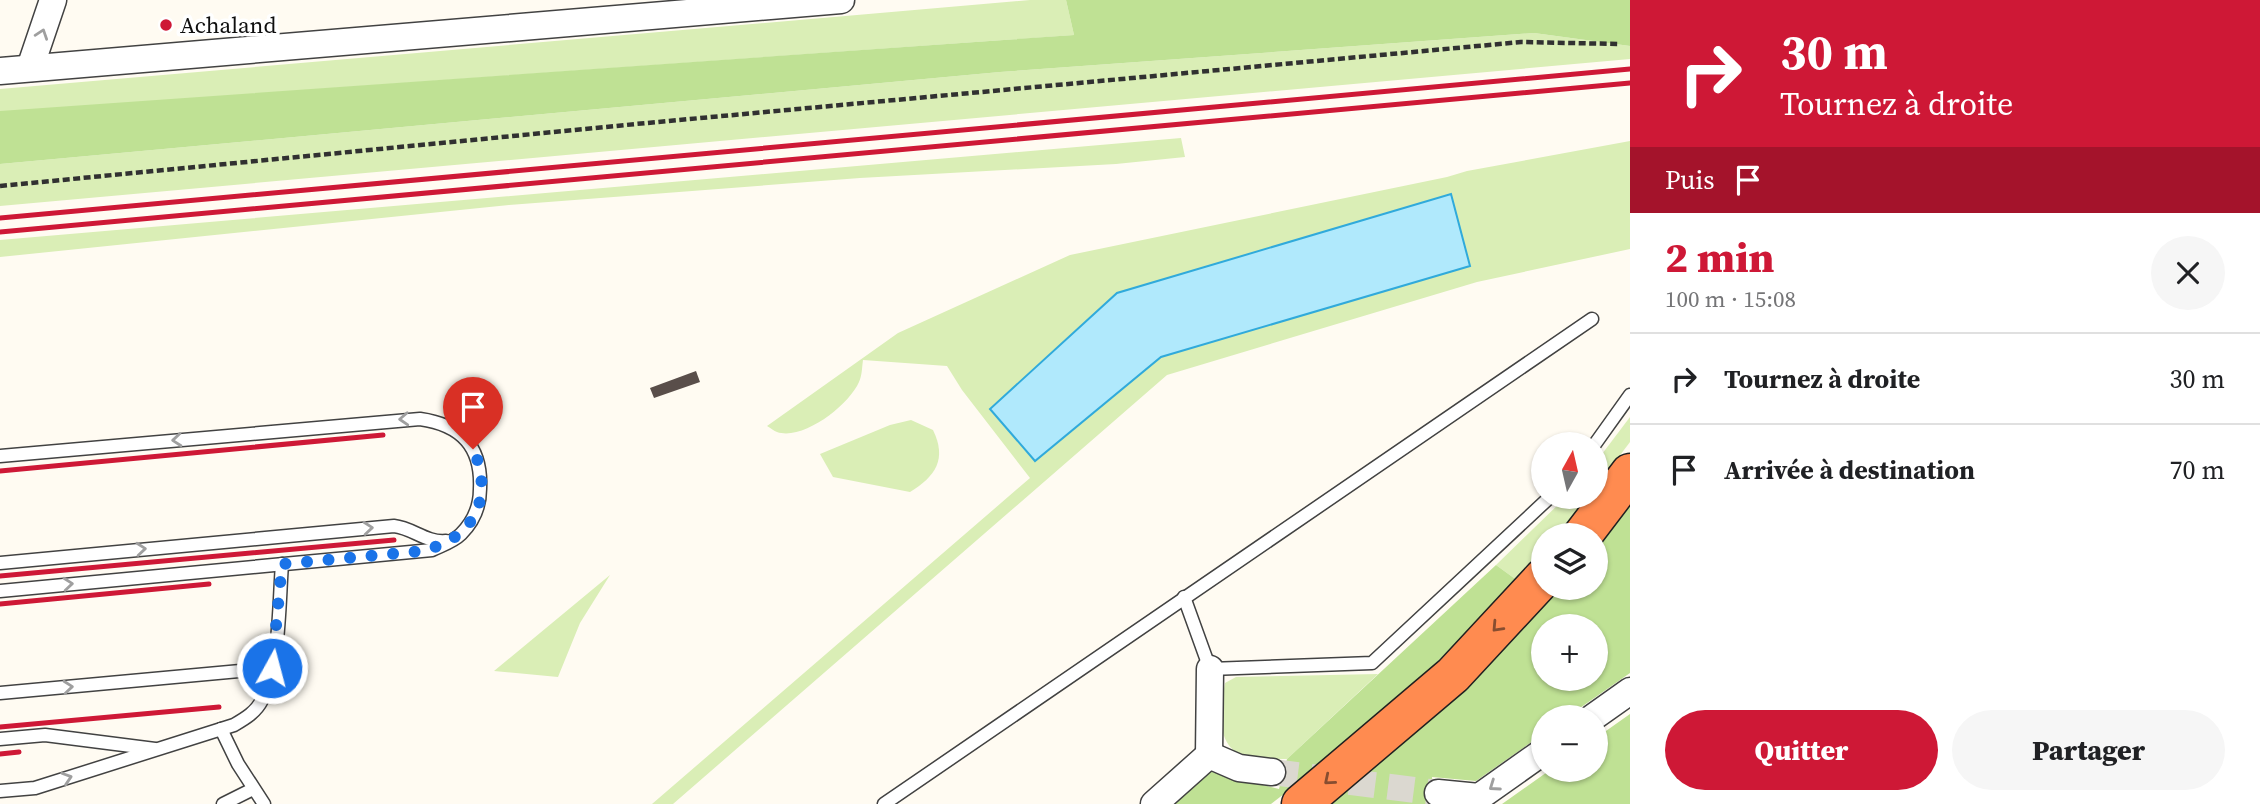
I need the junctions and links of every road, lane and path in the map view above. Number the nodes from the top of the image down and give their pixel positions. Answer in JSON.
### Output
{"nodes":[{"id":1,"x":53,"y":0,"type":"edge"},
{"id":2,"x":841,"y":0,"type":"edge"},
{"id":3,"x":1618,"y":44,"type":"dead end"},
{"id":4,"x":30,"y":68,"type":"junction"},
{"id":5,"x":0,"y":71,"type":"edge"},
{"id":6,"x":0,"y":186,"type":"edge"},
{"id":7,"x":1592,"y":318,"type":"dead end"},
{"id":8,"x":1630,"y":395,"type":"edge"},
{"id":9,"x":1604,"y":432,"type":"edge"},
{"id":10,"x":0,"y":456,"type":"edge"},
{"id":11,"x":1630,"y":473,"type":"edge"},
{"id":12,"x":1537,"y":509,"type":"edge"},
{"id":13,"x":1592,"y":523,"type":"edge"},
{"id":14,"x":460,"y":535,"type":"junction"},
{"id":15,"x":0,"y":562,"type":"edge"},
{"id":16,"x":282,"y":564,"type":"junction"},
{"id":17,"x":0,"y":590,"type":"edge"},
{"id":18,"x":1531,"y":591,"type":"edge"},
{"id":19,"x":1184,"y":597,"type":"junction"},
{"id":20,"x":272,"y":668,"type":"junction"},
{"id":21,"x":1210,"y":669,"type":"junction"},
{"id":22,"x":1630,"y":691,"type":"edge"},
{"id":23,"x":0,"y":693,"type":"edge"},
{"id":24,"x":1608,"y":706,"type":"edge"},
{"id":25,"x":220,"y":729,"type":"junction"},
{"id":26,"x":0,"y":739,"type":"edge"},
{"id":27,"x":159,"y":749,"type":"junction"},
{"id":28,"x":1209,"y":755,"type":"junction"},
{"id":29,"x":1531,"y":760,"type":"edge"},
{"id":30,"x":1272,"y":772,"type":"tunnel mouth"},
{"id":31,"x":253,"y":789,"type":"junction"},
{"id":32,"x":0,"y":792,"type":"edge"},
{"id":33,"x":1438,"y":793,"type":"tunnel mouth"},
{"id":34,"x":223,"y":804,"type":"edge"},
{"id":35,"x":264,"y":804,"type":"edge"},
{"id":36,"x":884,"y":804,"type":"edge"},
{"id":37,"x":1154,"y":804,"type":"edge"},
{"id":38,"x":1301,"y":804,"type":"edge"}],
"edges":[{"from":4,"to":1,"type":"street","one_way":true},
{"from":2,"to":4,"type":"street"},
{"from":3,"to":6,"type":"path"},
{"from":4,"to":5,"type":"street"},
{"from":7,"to":19,"type":"lane"},
{"from":8,"to":9,"type":"lane"},
{"from":14,"to":10,"type":"lane","one_way":true},
{"from":11,"to":13,"type":"highway"},
{"from":12,"to":21,"type":"lane"},
{"from":15,"to":14,"type":"lane","one_way":true},
{"from":14,"to":16,"type":"lane"},
{"from":17,"to":16,"type":"lane","one_way":true},
{"from":16,"to":20,"type":"lane"},
{"from":18,"to":38,"type":"highway","one_way":true},
{"from":19,"to":21,"type":"lane"},
{"from":19,"to":36,"type":"lane"},
{"from":23,"to":20,"type":"lane","one_way":true},
{"from":20,"to":25,"type":"lane"},
{"from":21,"to":28,"type":"street"},
{"from":22,"to":24,"type":"street"},
{"from":25,"to":27,"type":"lane"},
{"from":25,"to":31,"type":"lane"},
{"from":26,"to":27,"type":"lane"},
{"from":32,"to":27,"type":"lane","one_way":true},
{"from":28,"to":30,"type":"street"},
{"from":28,"to":37,"type":"street"},
{"from":29,"to":33,"type":"street","one_way":true},
{"from":31,"to":34,"type":"lane"},
{"from":31,"to":35,"type":"lane"}]}
